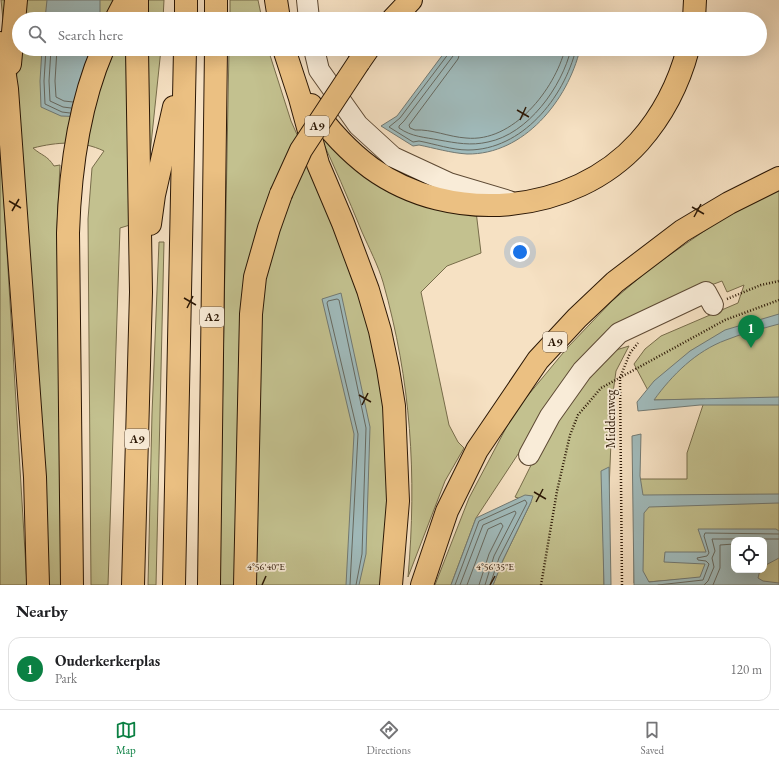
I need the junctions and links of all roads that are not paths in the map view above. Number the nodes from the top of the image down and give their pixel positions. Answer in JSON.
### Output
{"nodes":[{"id":1,"x":16,"y":0,"type":"edge"},
{"id":2,"x":126,"y":0,"type":"edge"},
{"id":3,"x":137,"y":0,"type":"edge"},
{"id":4,"x":186,"y":0,"type":"edge"},
{"id":5,"x":216,"y":0,"type":"edge"},
{"id":6,"x":276,"y":0,"type":"edge"},
{"id":7,"x":308,"y":0,"type":"edge"},
{"id":8,"x":411,"y":0,"type":"edge"},
{"id":9,"x":695,"y":0,"type":"edge"},
{"id":10,"x":15,"y":12,"type":"edge"},
{"id":11,"x":120,"y":12,"type":"edge"},
{"id":12,"x":137,"y":12,"type":"edge"},
{"id":13,"x":186,"y":12,"type":"edge"},
{"id":14,"x":216,"y":12,"type":"edge"},
{"id":15,"x":278,"y":12,"type":"edge"},
{"id":16,"x":309,"y":12,"type":"edge"},
{"id":17,"x":400,"y":12,"type":"edge"},
{"id":18,"x":694,"y":12,"type":"edge"},
{"id":19,"x":0,"y":43,"type":"edge"},
{"id":20,"x":12,"y":44,"type":"edge"},
{"id":21,"x":100,"y":56,"type":"edge"},
{"id":22,"x":137,"y":56,"type":"edge"},
{"id":23,"x":185,"y":56,"type":"edge"},
{"id":24,"x":185,"y":56,"type":"edge"},
{"id":25,"x":216,"y":56,"type":"edge"},
{"id":26,"x":286,"y":56,"type":"edge"},
{"id":27,"x":286,"y":56,"type":"edge"},
{"id":28,"x":316,"y":56,"type":"edge"},
{"id":29,"x":363,"y":56,"type":"edge"},
{"id":30,"x":686,"y":56,"type":"edge"},
{"id":31,"x":8,"y":89,"type":"junction"},
{"id":32,"x":779,"y":178,"type":"edge"},
{"id":33,"x":518,"y":204,"type":"junction"},
{"id":34,"x":141,"y":292,"type":"junction"},
{"id":35,"x":714,"y":305,"type":"road end"},
{"id":36,"x":528,"y":455,"type":"dead end"},
{"id":37,"x":38,"y":585,"type":"edge"},
{"id":38,"x":72,"y":585,"type":"edge"},
{"id":39,"x":133,"y":585,"type":"edge"},
{"id":40,"x":174,"y":585,"type":"edge"},
{"id":41,"x":209,"y":585,"type":"edge"},
{"id":42,"x":245,"y":585,"type":"edge"},
{"id":43,"x":391,"y":585,"type":"edge"},
{"id":44,"x":422,"y":585,"type":"edge"}],
"edges":[{"from":1,"to":10,"type":"highway"},
{"from":2,"to":11,"type":"highway"},
{"from":3,"to":12,"type":"highway"},
{"from":4,"to":13,"type":"highway"},
{"from":5,"to":14,"type":"highway"},
{"from":6,"to":15,"type":"highway"},
{"from":7,"to":16,"type":"lane"},
{"from":8,"to":17,"type":"highway"},
{"from":9,"to":18,"type":"highway"},
{"from":19,"to":31,"type":"highway"},
{"from":20,"to":31,"type":"highway"},
{"from":21,"to":38,"type":"highway"},
{"from":22,"to":34,"type":"highway","number":"A9"},
{"from":23,"to":34,"type":"highway"},
{"from":24,"to":40,"type":"highway"},
{"from":25,"to":41,"type":"highway","number":"A2"},
{"from":26,"to":33,"type":"highway","number":"A9"},
{"from":27,"to":43,"type":"highway"},
{"from":28,"to":33,"type":"lane"},
{"from":29,"to":42,"type":"highway","number":"A9","bridge":true},
{"from":30,"to":33,"type":"highway","number":"A9"},
{"from":31,"to":37,"type":"highway"},
{"from":32,"to":44,"type":"highway","number":"A9"},
{"from":34,"to":39,"type":"highway","number":"A9"},
{"from":35,"to":36,"type":"lane"}]}
